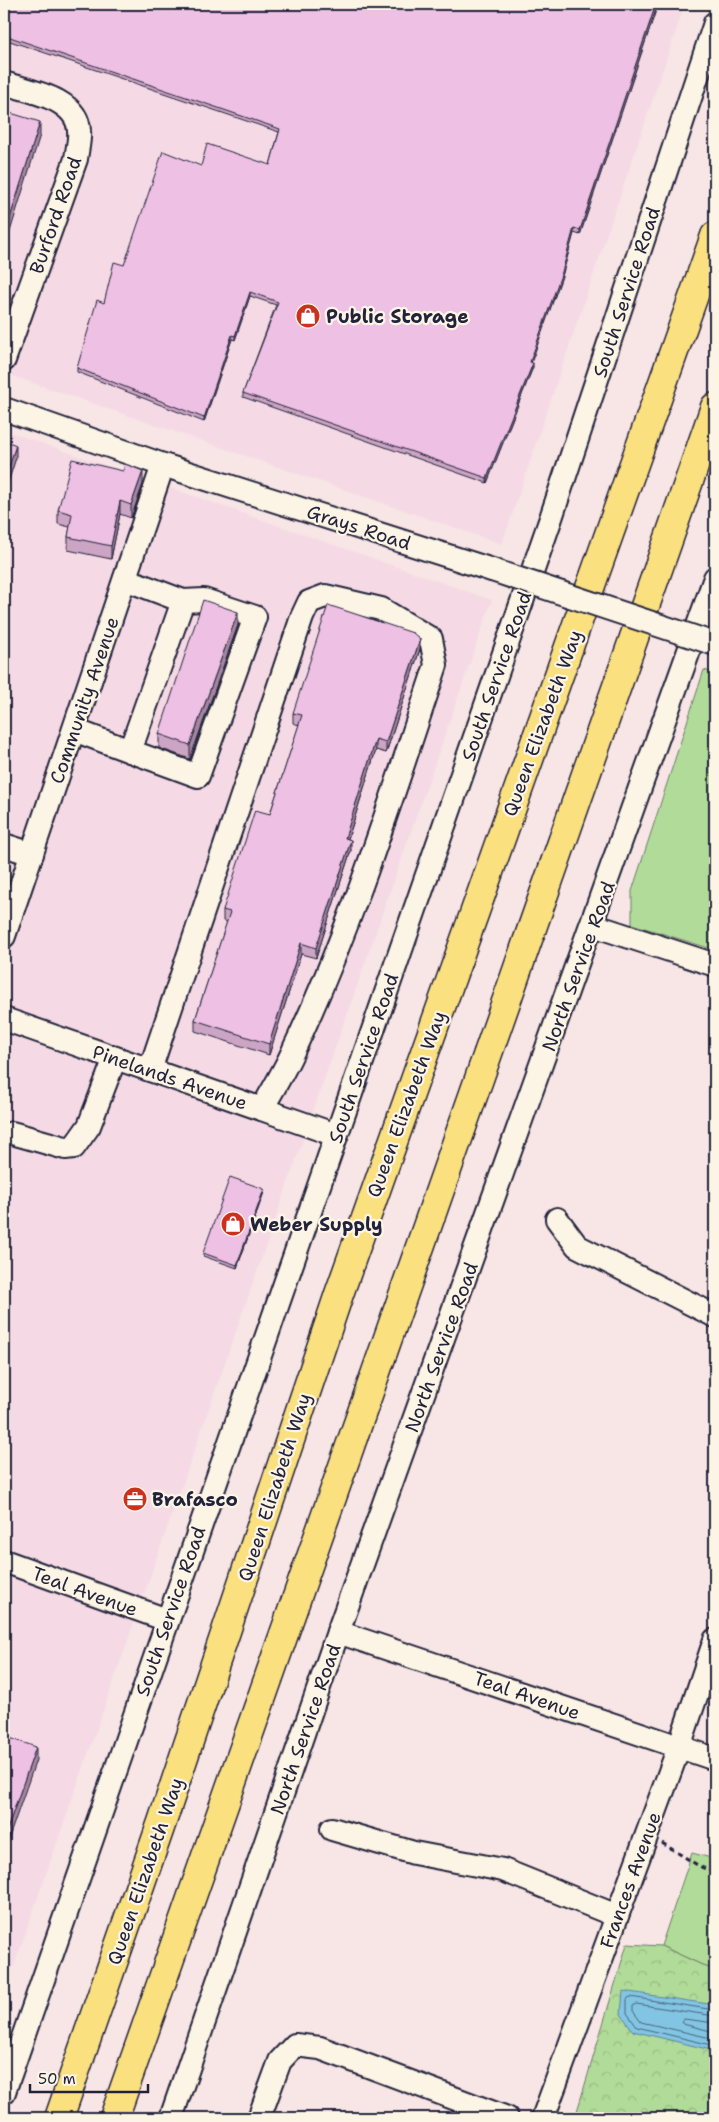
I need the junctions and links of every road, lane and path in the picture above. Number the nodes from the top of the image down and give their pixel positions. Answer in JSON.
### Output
{"nodes":[{"id":1,"x":715,"y":23,"type":"edge"},
{"id":2,"x":4,"y":83,"type":"edge"},
{"id":3,"x":715,"y":236,"type":"edge"},
{"id":4,"x":4,"y":360,"type":"edge"},
{"id":5,"x":715,"y":407,"type":"edge"},
{"id":6,"x":4,"y":409,"type":"edge"},
{"id":7,"x":163,"y":465,"type":"junction"},
{"id":8,"x":715,"y":578,"type":"edge"},
{"id":9,"x":125,"y":579,"type":"junction"},
{"id":10,"x":183,"y":601,"type":"junction"},
{"id":11,"x":715,"y":644,"type":"edge"},
{"id":12,"x":74,"y":730,"type":"junction"},
{"id":13,"x":130,"y":751,"type":"junction"},
{"id":14,"x":4,"y":845,"type":"edge"},
{"id":15,"x":32,"y":854,"type":"junction"},
{"id":16,"x":592,"y":925,"type":"junction"},
{"id":17,"x":4,"y":936,"type":"edge"},
{"id":18,"x":715,"y":965,"type":"edge"},
{"id":19,"x":4,"y":1019,"type":"edge"},
{"id":20,"x":115,"y":1058,"type":"junction"},
{"id":21,"x":150,"y":1070,"type":"junction"},
{"id":22,"x":262,"y":1109,"type":"junction"},
{"id":23,"x":12,"y":1133,"type":"dead end"},
{"id":24,"x":336,"y":1135,"type":"junction"},
{"id":25,"x":557,"y":1219,"type":"dead end"},
{"id":26,"x":715,"y":1316,"type":"edge"},
{"id":27,"x":4,"y":1561,"type":"edge"},
{"id":28,"x":167,"y":1620,"type":"junction"},
{"id":29,"x":338,"y":1632,"type":"junction"},
{"id":30,"x":715,"y":1640,"type":"edge"},
{"id":31,"x":679,"y":1747,"type":"junction"},
{"id":32,"x":715,"y":1759,"type":"edge"},
{"id":33,"x":332,"y":1829,"type":"dead end"},
{"id":34,"x":647,"y":1834,"type":"junction"},
{"id":35,"x":715,"y":1873,"type":"edge"},
{"id":36,"x":617,"y":1916,"type":"junction"},
{"id":37,"x":4,"y":2092,"type":"edge"},
{"id":38,"x":59,"y":2118,"type":"edge"},
{"id":39,"x":114,"y":2118,"type":"edge"},
{"id":40,"x":171,"y":2118,"type":"edge"},
{"id":41,"x":260,"y":2118,"type":"edge"},
{"id":42,"x":507,"y":2118,"type":"edge"},
{"id":43,"x":544,"y":2118,"type":"edge"}],
"edges":[{"from":1,"to":24,"type":"street","name":"South Service Road"},
{"from":2,"to":4,"type":"street","name":"Burford Road"},
{"from":3,"to":38,"type":"highway","name":"Queen Elizabeth Way"},
{"from":5,"to":39,"type":"highway"},
{"from":6,"to":7,"type":"street","name":"Grays Road"},
{"from":7,"to":9,"type":"street","name":"Community Avenue"},
{"from":7,"to":11,"type":"street","name":"Grays Road","bridge":true},
{"from":8,"to":16,"type":"street","name":"North Service Road"},
{"from":9,"to":10,"type":"street"},
{"from":9,"to":12,"type":"street","name":"Community Avenue"},
{"from":10,"to":13,"type":"street"},
{"from":10,"to":13,"type":"street"},
{"from":12,"to":13,"type":"street"},
{"from":12,"to":15,"type":"street","name":"Community Avenue"},
{"from":14,"to":15,"type":"street"},
{"from":15,"to":17,"type":"street","name":"Community Avenue"},
{"from":16,"to":18,"type":"street"},
{"from":16,"to":29,"type":"street","name":"North Service Road"},
{"from":19,"to":20,"type":"street","name":"Pinelands Avenue"},
{"from":20,"to":21,"type":"street","name":"Pinelands Avenue"},
{"from":20,"to":23,"type":"street"},
{"from":21,"to":22,"type":"street","name":"Pinelands Avenue"},
{"from":21,"to":22,"type":"street"},
{"from":22,"to":24,"type":"street","name":"Pinelands Avenue"},
{"from":24,"to":28,"type":"street","name":"South Service Road"},
{"from":25,"to":26,"type":"street"},
{"from":27,"to":28,"type":"street","name":"Teal Avenue"},
{"from":28,"to":37,"type":"street","name":"South Service Road"},
{"from":29,"to":31,"type":"street","name":"Teal Avenue"},
{"from":29,"to":40,"type":"street","name":"North Service Road"},
{"from":30,"to":31,"type":"street","name":"Frances Avenue"},
{"from":31,"to":32,"type":"street","name":"Teal Avenue"},
{"from":31,"to":34,"type":"street","name":"Frances Avenue"},
{"from":33,"to":36,"type":"street"},
{"from":34,"to":35,"type":"path"},
{"from":34,"to":36,"type":"street","name":"Frances Avenue"},
{"from":36,"to":43,"type":"street","name":"Frances Avenue"},
{"from":41,"to":42,"type":"street"}]}
